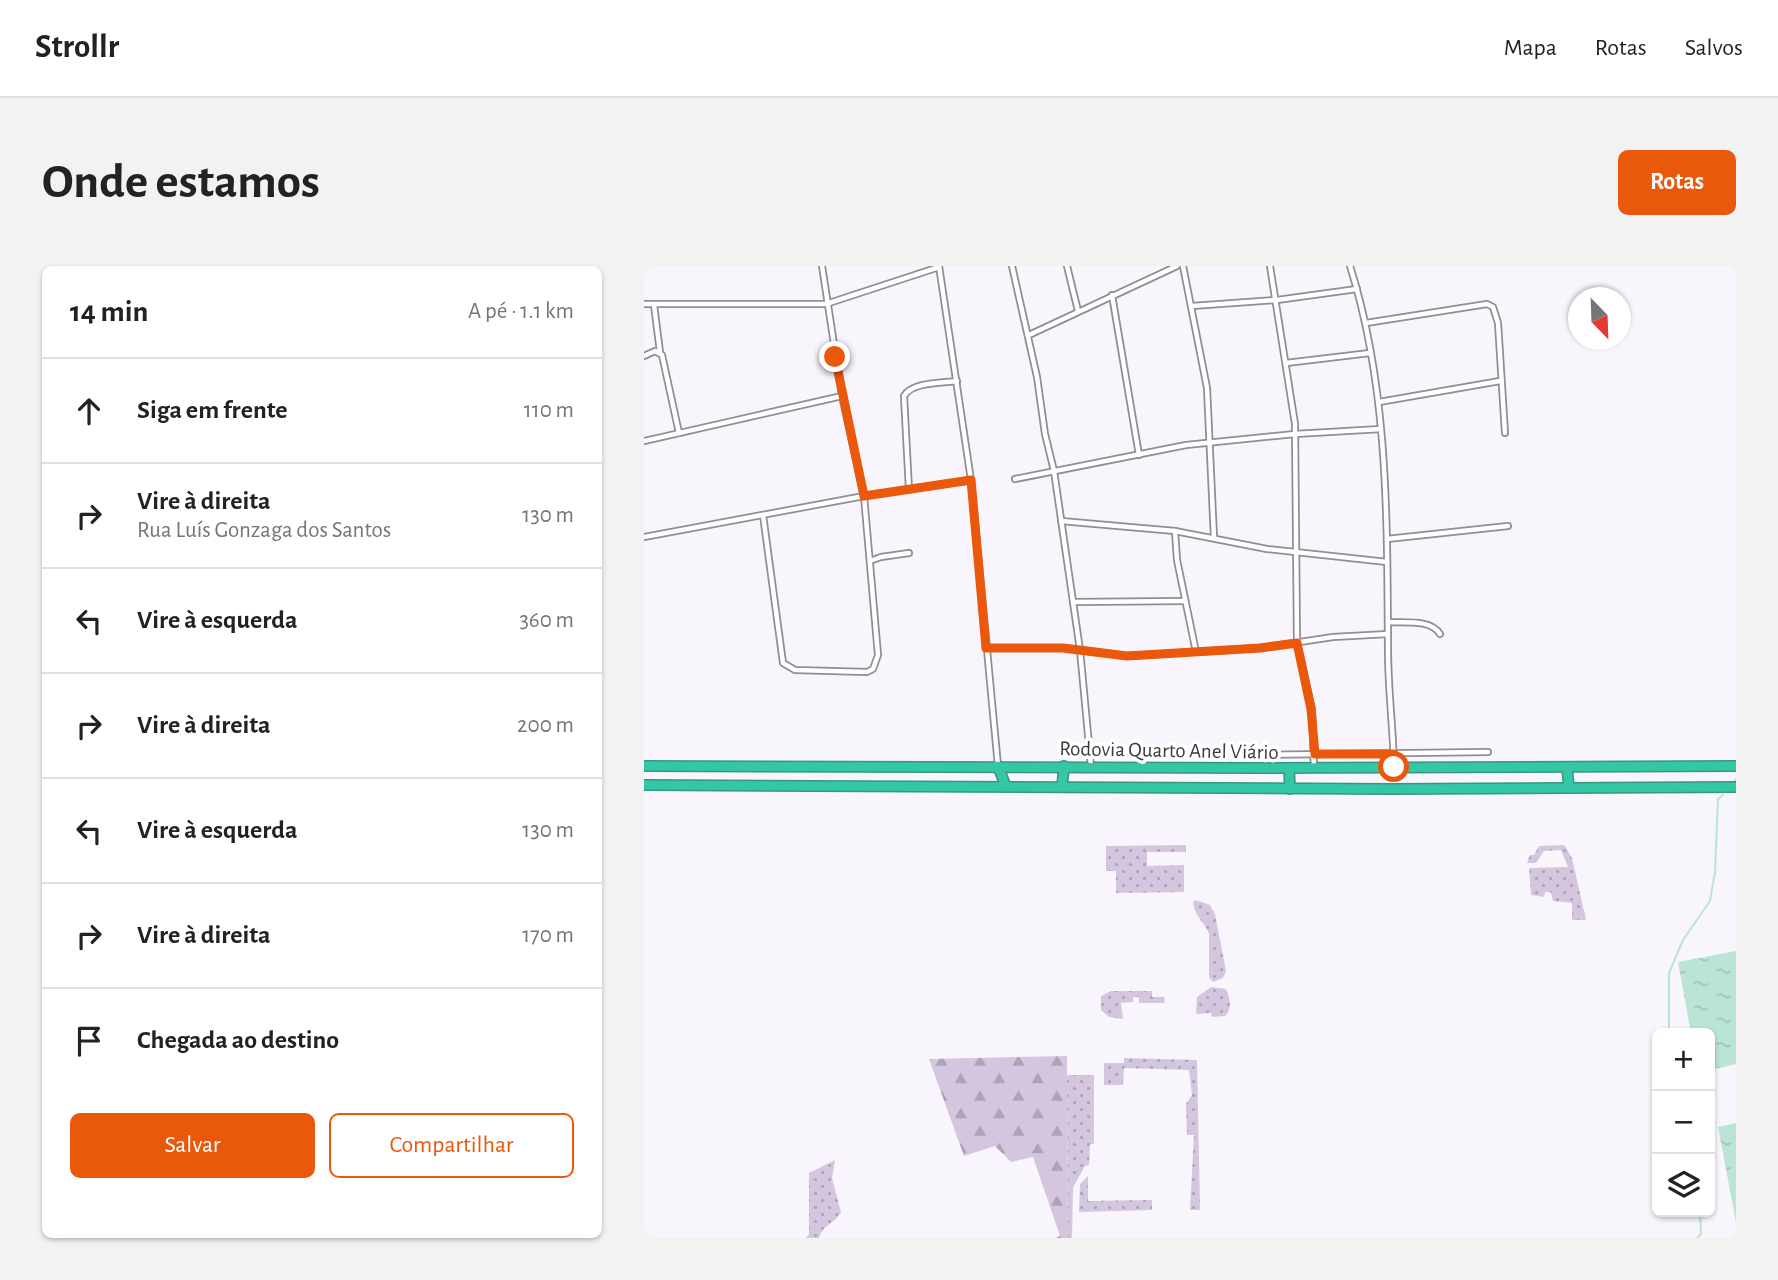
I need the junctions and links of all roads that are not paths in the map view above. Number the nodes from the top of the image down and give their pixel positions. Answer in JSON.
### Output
{"nodes":[{"id":1,"x":821,"y":266,"type":"edge"},
{"id":2,"x":939,"y":266,"type":"edge"},
{"id":3,"x":1012,"y":266,"type":"edge"},
{"id":4,"x":1067,"y":266,"type":"edge"},
{"id":5,"x":1177,"y":266,"type":"edge"},
{"id":6,"x":1183,"y":266,"type":"edge"},
{"id":7,"x":1270,"y":266,"type":"edge"},
{"id":8,"x":1350,"y":266,"type":"edge"},
{"id":9,"x":1357,"y":289,"type":"junction"},
{"id":10,"x":1112,"y":295,"type":"junction"},
{"id":11,"x":1277,"y":300,"type":"junction"},
{"id":12,"x":644,"y":304,"type":"edge"},
{"id":13,"x":654,"y":304,"type":"junction"},
{"id":14,"x":826,"y":304,"type":"junction"},
{"id":15,"x":1192,"y":306,"type":"junction"},
{"id":16,"x":1078,"y":311,"type":"junction"},
{"id":17,"x":1366,"y":323,"type":"junction"},
{"id":18,"x":1029,"y":336,"type":"junction"},
{"id":19,"x":660,"y":352,"type":"junction"},
{"id":20,"x":1370,"y":353,"type":"junction"},
{"id":21,"x":644,"y":356,"type":"edge"},
{"id":22,"x":1286,"y":363,"type":"junction"},
{"id":23,"x":957,"y":381,"type":"junction"},
{"id":24,"x":1500,"y":382,"type":"junction"},
{"id":25,"x":842,"y":396,"type":"junction"},
{"id":26,"x":1379,"y":402,"type":"junction"},
{"id":27,"x":1381,"y":429,"type":"junction"},
{"id":28,"x":679,"y":433,"type":"junction"},
{"id":29,"x":1504,"y":433,"type":"dead end"},
{"id":30,"x":1295,"y":434,"type":"junction"},
{"id":31,"x":644,"y":442,"type":"edge"},
{"id":32,"x":1211,"y":442,"type":"junction"},
{"id":33,"x":1139,"y":454,"type":"junction"},
{"id":34,"x":1054,"y":471,"type":"junction"},
{"id":35,"x":1015,"y":479,"type":"dead end"},
{"id":36,"x":971,"y":480,"type":"junction"},
{"id":37,"x":909,"y":489,"type":"junction"},
{"id":38,"x":864,"y":496,"type":"junction"},
{"id":39,"x":763,"y":515,"type":"junction"},
{"id":40,"x":1061,"y":521,"type":"junction"},
{"id":41,"x":1508,"y":526,"type":"dead end"},
{"id":42,"x":1175,"y":531,"type":"junction"},
{"id":43,"x":644,"y":537,"type":"edge"},
{"id":44,"x":1214,"y":538,"type":"junction"},
{"id":45,"x":1387,"y":539,"type":"junction"},
{"id":46,"x":909,"y":553,"type":"dead end"},
{"id":47,"x":1297,"y":553,"type":"junction"},
{"id":48,"x":870,"y":561,"type":"junction"},
{"id":49,"x":1387,"y":562,"type":"junction"},
{"id":50,"x":1185,"y":601,"type":"junction"},
{"id":51,"x":1073,"y":602,"type":"junction"},
{"id":52,"x":1389,"y":622,"type":"junction"},
{"id":53,"x":1388,"y":634,"type":"junction"},
{"id":54,"x":1440,"y":634,"type":"dead end"},
{"id":55,"x":1297,"y":643,"type":"junction"},
{"id":56,"x":986,"y":648,"type":"junction"},
{"id":57,"x":1080,"y":650,"type":"junction"},
{"id":58,"x":1196,"y":652,"type":"junction"},
{"id":59,"x":1488,"y":752,"type":"dead end"},
{"id":60,"x":1315,"y":754,"type":"junction"},
{"id":61,"x":1394,"y":754,"type":"junction"},
{"id":62,"x":1248,"y":755,"type":"dead end"},
{"id":63,"x":644,"y":766,"type":"edge"},
{"id":64,"x":998,"y":766,"type":"junction"},
{"id":65,"x":1064,"y":766,"type":"junction"},
{"id":66,"x":1091,"y":766,"type":"junction"},
{"id":67,"x":1736,"y":766,"type":"edge"},
{"id":68,"x":1394,"y":767,"type":"junction"},
{"id":69,"x":1567,"y":767,"type":"junction"},
{"id":70,"x":1289,"y":768,"type":"junction"},
{"id":71,"x":1314,"y":768,"type":"junction"},
{"id":72,"x":644,"y":785,"type":"edge"},
{"id":73,"x":1006,"y":787,"type":"junction"},
{"id":74,"x":1736,"y":787,"type":"edge"},
{"id":75,"x":1062,"y":788,"type":"junction"},
{"id":76,"x":1569,"y":788,"type":"junction"},
{"id":77,"x":1290,"y":789,"type":"junction"}],
"edges":[{"from":1,"to":14,"type":"street"},
{"from":2,"to":14,"type":"street"},
{"from":2,"to":23,"type":"street"},
{"from":3,"to":18,"type":"street"},
{"from":4,"to":16,"type":"street"},
{"from":5,"to":10,"type":"street"},
{"from":6,"to":15,"type":"street"},
{"from":7,"to":11,"type":"street"},
{"from":8,"to":9,"type":"street"},
{"from":9,"to":11,"type":"street"},
{"from":9,"to":17,"type":"street"},
{"from":10,"to":16,"type":"street"},
{"from":10,"to":33,"type":"street"},
{"from":11,"to":15,"type":"street"},
{"from":11,"to":22,"type":"street"},
{"from":12,"to":13,"type":"street"},
{"from":13,"to":14,"type":"street"},
{"from":13,"to":19,"type":"street"},
{"from":14,"to":25,"type":"street"},
{"from":15,"to":32,"type":"street"},
{"from":16,"to":18,"type":"street"},
{"from":17,"to":20,"type":"street"},
{"from":17,"to":24,"type":"street"},
{"from":18,"to":34,"type":"street"},
{"from":19,"to":21,"type":"street"},
{"from":19,"to":28,"type":"street"},
{"from":20,"to":22,"type":"street"},
{"from":20,"to":26,"type":"street"},
{"from":22,"to":30,"type":"street"},
{"from":23,"to":36,"type":"street"},
{"from":23,"to":37,"type":"street"},
{"from":24,"to":26,"type":"street"},
{"from":24,"to":29,"type":"street"},
{"from":25,"to":28,"type":"street"},
{"from":25,"to":38,"type":"street"},
{"from":26,"to":27,"type":"street"},
{"from":27,"to":30,"type":"street"},
{"from":27,"to":45,"type":"street"},
{"from":28,"to":31,"type":"street"},
{"from":30,"to":32,"type":"street"},
{"from":30,"to":47,"type":"street"},
{"from":32,"to":33,"type":"street"},
{"from":32,"to":44,"type":"street"},
{"from":33,"to":34,"type":"street"},
{"from":34,"to":35,"type":"street"},
{"from":34,"to":40,"type":"street"},
{"from":36,"to":37,"type":"street"},
{"from":36,"to":56,"type":"street"},
{"from":37,"to":38,"type":"street"},
{"from":38,"to":39,"type":"street"},
{"from":38,"to":48,"type":"street"},
{"from":39,"to":43,"type":"street"},
{"from":39,"to":48,"type":"street"},
{"from":40,"to":42,"type":"street"},
{"from":40,"to":51,"type":"street"},
{"from":41,"to":45,"type":"street"},
{"from":42,"to":44,"type":"street"},
{"from":42,"to":50,"type":"street"},
{"from":44,"to":47,"type":"street"},
{"from":45,"to":49,"type":"street"},
{"from":46,"to":48,"type":"street"},
{"from":47,"to":49,"type":"street"},
{"from":47,"to":55,"type":"street"},
{"from":49,"to":52,"type":"street"},
{"from":50,"to":51,"type":"street"},
{"from":50,"to":58,"type":"street"},
{"from":51,"to":57,"type":"street"},
{"from":52,"to":53,"type":"street"},
{"from":52,"to":54,"type":"street"},
{"from":53,"to":55,"type":"street"},
{"from":53,"to":61,"type":"street"},
{"from":55,"to":58,"type":"street"},
{"from":55,"to":60,"type":"street"},
{"from":56,"to":57,"type":"street"},
{"from":56,"to":64,"type":"street"},
{"from":57,"to":58,"type":"street"},
{"from":57,"to":66,"type":"street"},
{"from":59,"to":61,"type":"street"},
{"from":60,"to":61,"type":"street"},
{"from":60,"to":62,"type":"street"},
{"from":60,"to":71,"type":"street"},
{"from":61,"to":68,"type":"street"},
{"from":63,"to":64,"type":"highway","name":"Rodovia Quarto Anel Viário"},
{"from":64,"to":65,"type":"highway","name":"Rodovia Quarto Anel Viário"},
{"from":64,"to":73,"type":"highway"},
{"from":65,"to":66,"type":"highway","name":"Rodovia Quarto Anel Viário"},
{"from":65,"to":75,"type":"highway"},
{"from":66,"to":70,"type":"highway","name":"Rodovia Quarto Anel Viário"},
{"from":67,"to":69,"type":"highway","name":"Rodovia Quarto Anel Viário"},
{"from":68,"to":69,"type":"highway","name":"Rodovia Quarto Anel Viário"},
{"from":68,"to":71,"type":"highway","name":"Rodovia Quarto Anel Viário"},
{"from":69,"to":76,"type":"highway"},
{"from":70,"to":71,"type":"highway","name":"Rodovia Quarto Anel Viário"},
{"from":70,"to":77,"type":"highway"},
{"from":72,"to":73,"type":"highway","name":"Rodovia Quarto Anel Viário"},
{"from":73,"to":75,"type":"highway","name":"Rodovia Quarto Anel Viário"},
{"from":74,"to":76,"type":"highway","name":"Rodovia Quarto Anel Viário"},
{"from":75,"to":77,"type":"highway","name":"Rodovia Quarto Anel Viário"},
{"from":76,"to":77,"type":"highway","name":"Rodovia Quarto Anel Viário"}]}
